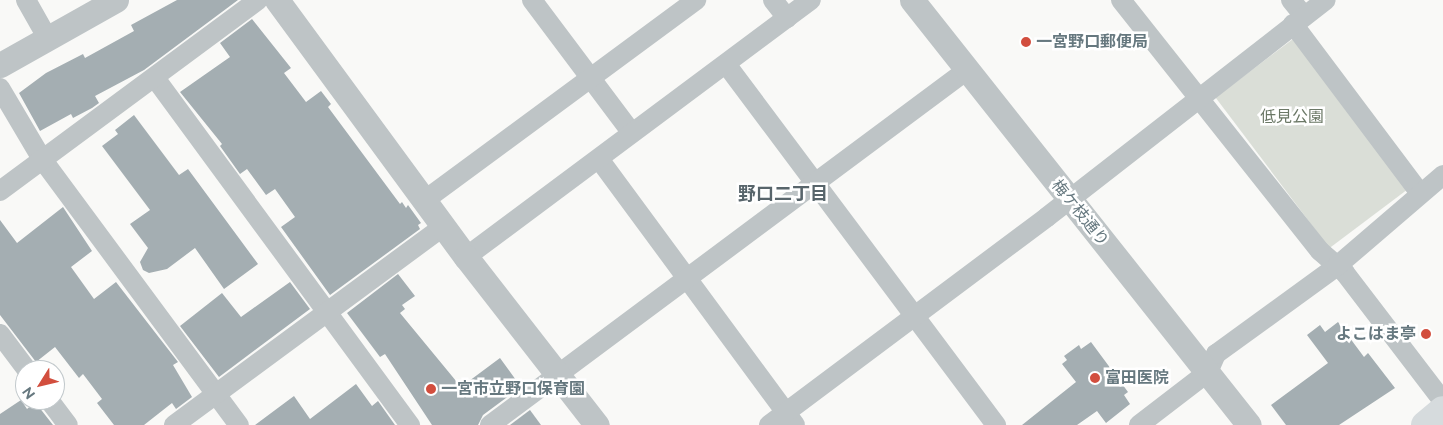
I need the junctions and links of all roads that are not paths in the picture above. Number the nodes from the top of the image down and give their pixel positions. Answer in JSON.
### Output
{"nodes":[{"id":1,"x":26,"y":0,"type":"edge"},
{"id":2,"x":116,"y":0,"type":"edge"},
{"id":3,"x":258,"y":0,"type":"edge"},
{"id":4,"x":277,"y":0,"type":"edge"},
{"id":5,"x":532,"y":0,"type":"edge"},
{"id":6,"x":696,"y":0,"type":"edge"},
{"id":7,"x":773,"y":0,"type":"edge"},
{"id":8,"x":811,"y":0,"type":"edge"},
{"id":9,"x":912,"y":0,"type":"edge"},
{"id":10,"x":1121,"y":0,"type":"edge"},
{"id":11,"x":1291,"y":0,"type":"edge"},
{"id":12,"x":1326,"y":0,"type":"edge"},
{"id":13,"x":787,"y":18,"type":"junction"},
{"id":14,"x":1298,"y":20,"type":"junction"},
{"id":15,"x":48,"y":39,"type":"junction"},
{"id":16,"x":726,"y":64,"type":"junction"},
{"id":17,"x":0,"y":65,"type":"edge"},
{"id":18,"x":967,"y":70,"type":"junction"},
{"id":19,"x":155,"y":78,"type":"junction"},
{"id":20,"x":590,"y":78,"type":"junction"},
{"id":21,"x":0,"y":88,"type":"edge"},
{"id":22,"x":1200,"y":98,"type":"junction"},
{"id":23,"x":632,"y":133,"type":"junction"},
{"id":24,"x":42,"y":159,"type":"junction"},
{"id":25,"x":599,"y":159,"type":"junction"},
{"id":26,"x":1443,"y":175,"type":"edge"},
{"id":27,"x":816,"y":182,"type":"junction"},
{"id":28,"x":0,"y":190,"type":"edge"},
{"id":29,"x":1420,"y":193,"type":"junction"},
{"id":30,"x":1070,"y":199,"type":"junction"},
{"id":31,"x":425,"y":200,"type":"junction"},
{"id":32,"x":444,"y":226,"type":"junction"},
{"id":33,"x":466,"y":257,"type":"junction"},
{"id":34,"x":1337,"y":266,"type":"junction"},
{"id":35,"x":687,"y":277,"type":"junction"},
{"id":36,"x":328,"y":310,"type":"junction"},
{"id":37,"x":914,"y":315,"type":"junction"},
{"id":38,"x":0,"y":334,"type":"edge"},
{"id":39,"x":20,"y":360,"type":"edge"},
{"id":40,"x":1208,"y":372,"type":"junction"},
{"id":41,"x":556,"y":374,"type":"junction"},
{"id":42,"x":216,"y":394,"type":"junction"},
{"id":43,"x":1443,"y":401,"type":"edge"},
{"id":44,"x":57,"y":410,"type":"edge"},
{"id":45,"x":1443,"y":410,"type":"edge"},
{"id":46,"x":791,"y":418,"type":"edge"},
{"id":47,"x":68,"y":425,"type":"edge"},
{"id":48,"x":174,"y":425,"type":"edge"},
{"id":49,"x":239,"y":425,"type":"edge"},
{"id":50,"x":410,"y":425,"type":"edge"},
{"id":51,"x":490,"y":425,"type":"edge"},
{"id":52,"x":597,"y":425,"type":"edge"},
{"id":53,"x":769,"y":425,"type":"edge"},
{"id":54,"x":996,"y":425,"type":"edge"},
{"id":55,"x":1139,"y":425,"type":"edge"},
{"id":56,"x":1249,"y":425,"type":"edge"},
{"id":57,"x":1425,"y":425,"type":"edge"}],
"edges":[{"from":1,"to":15,"type":"street"},
{"from":2,"to":15,"type":"street"},
{"from":3,"to":19,"type":"street"},
{"from":4,"to":31,"type":"street"},
{"from":5,"to":20,"type":"street"},
{"from":6,"to":20,"type":"street"},
{"from":7,"to":13,"type":"street"},
{"from":8,"to":13,"type":"street"},
{"from":9,"to":18,"type":"street","name":"梅ケ枝通り"},
{"from":10,"to":22,"type":"street"},
{"from":11,"to":14,"type":"street"},
{"from":12,"to":14,"type":"street"},
{"from":13,"to":16,"type":"street"},
{"from":14,"to":22,"type":"street"},
{"from":14,"to":29,"type":"street"},
{"from":15,"to":17,"type":"street"},
{"from":16,"to":23,"type":"street"},
{"from":16,"to":27,"type":"street"},
{"from":18,"to":27,"type":"street"},
{"from":18,"to":30,"type":"street","name":"梅ケ枝通り"},
{"from":19,"to":24,"type":"street"},
{"from":19,"to":36,"type":"street"},
{"from":20,"to":23,"type":"street"},
{"from":20,"to":31,"type":"street"},
{"from":21,"to":24,"type":"street"},
{"from":22,"to":30,"type":"street"},
{"from":22,"to":34,"type":"street"},
{"from":23,"to":25,"type":"street"},
{"from":24,"to":28,"type":"street"},
{"from":24,"to":42,"type":"street"},
{"from":25,"to":33,"type":"street"},
{"from":25,"to":35,"type":"street"},
{"from":26,"to":29,"type":"street"},
{"from":27,"to":35,"type":"street"},
{"from":27,"to":37,"type":"street"},
{"from":29,"to":34,"type":"street"},
{"from":30,"to":37,"type":"street"},
{"from":30,"to":40,"type":"street","name":"梅ケ枝通り"},
{"from":31,"to":32,"type":"street"},
{"from":32,"to":33,"type":"street"},
{"from":32,"to":36,"type":"street"},
{"from":33,"to":41,"type":"street"},
{"from":34,"to":40,"type":"street"},
{"from":34,"to":43,"type":"street"},
{"from":35,"to":41,"type":"street"},
{"from":35,"to":46,"type":"street"},
{"from":36,"to":42,"type":"street"},
{"from":36,"to":50,"type":"street"},
{"from":37,"to":46,"type":"street"},
{"from":37,"to":54,"type":"street"},
{"from":38,"to":39,"type":"street"},
{"from":40,"to":55,"type":"street"},
{"from":40,"to":56,"type":"street","name":"梅ケ枝通り"},
{"from":41,"to":51,"type":"street"},
{"from":41,"to":52,"type":"street"},
{"from":42,"to":48,"type":"street"},
{"from":42,"to":49,"type":"street"},
{"from":44,"to":47,"type":"street"},
{"from":45,"to":57,"type":"highway"},
{"from":46,"to":53,"type":"street"}]}
